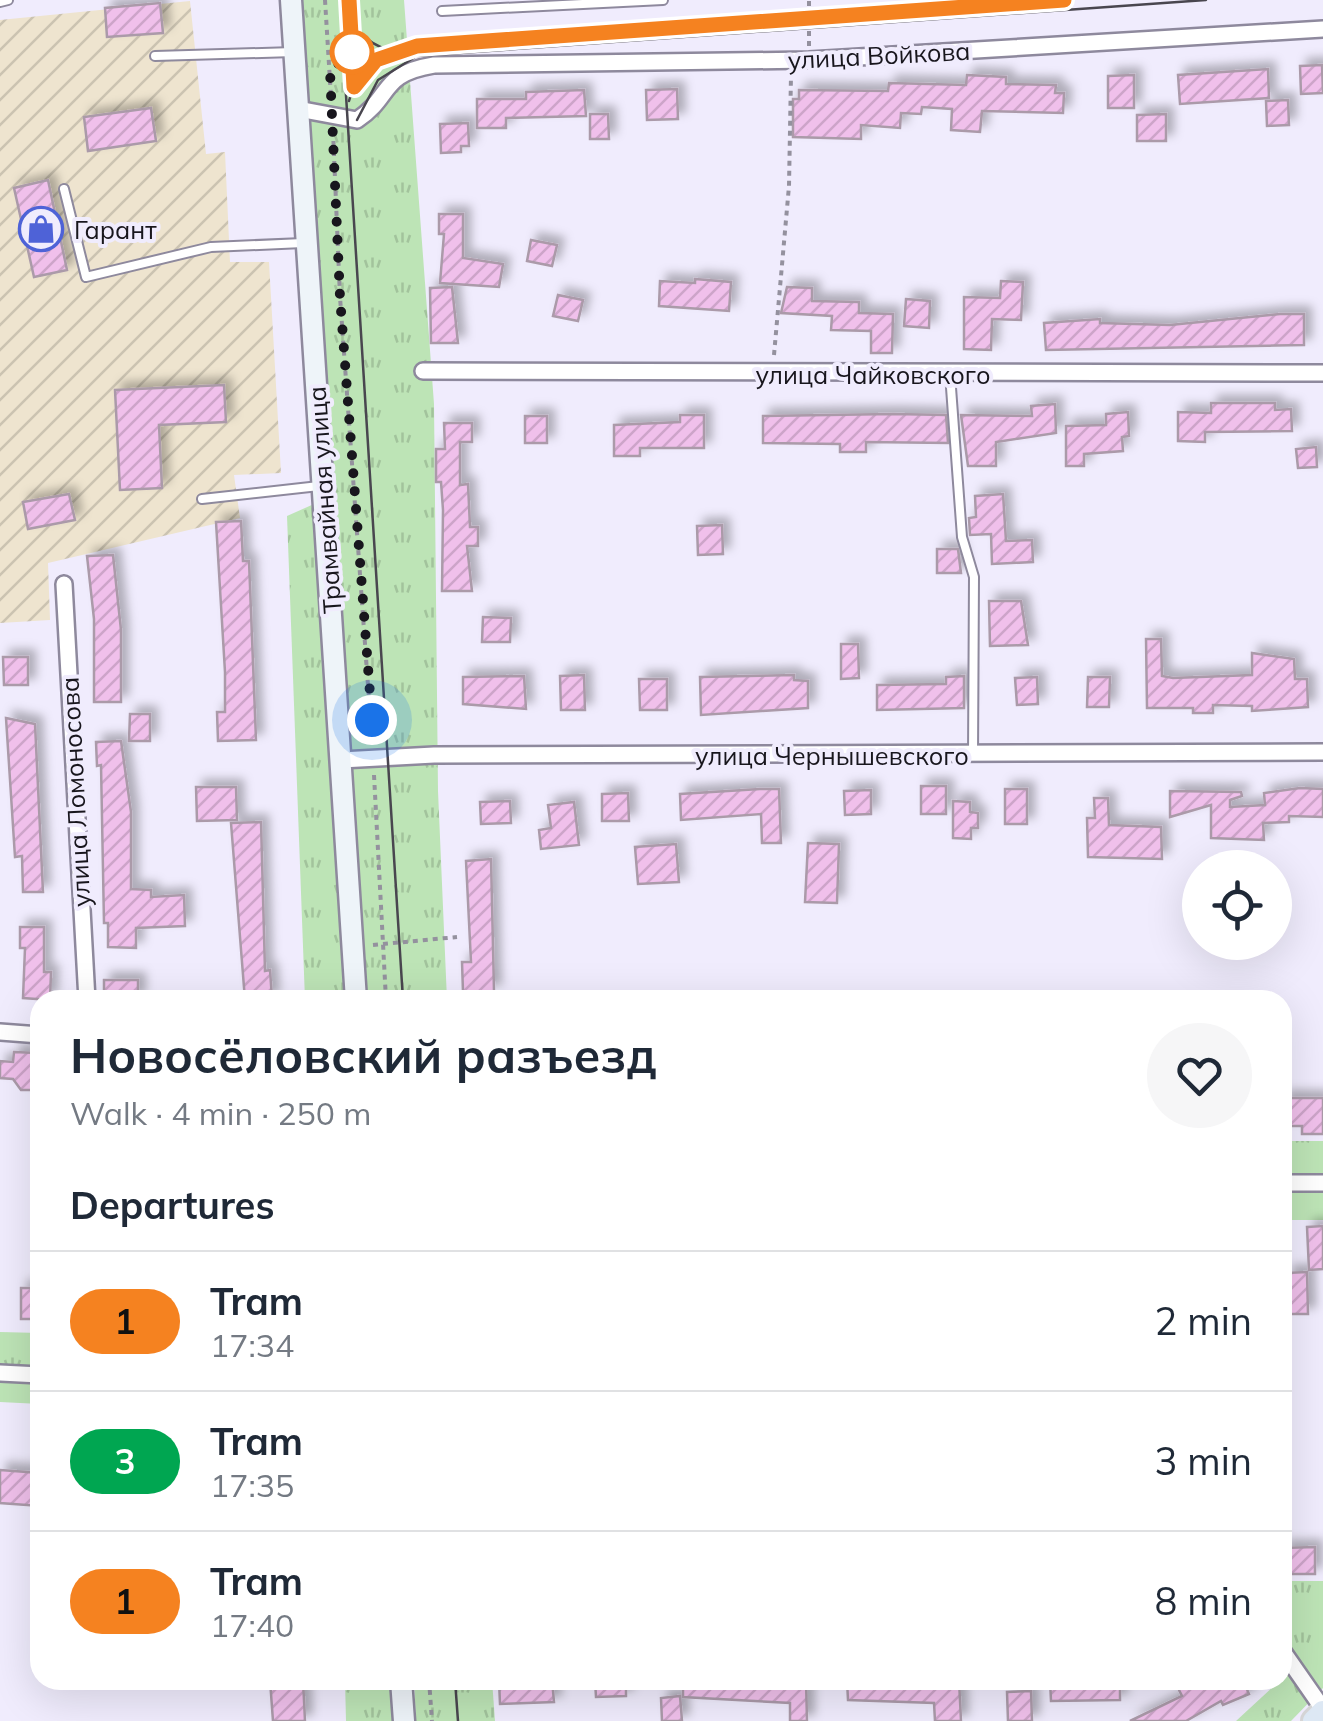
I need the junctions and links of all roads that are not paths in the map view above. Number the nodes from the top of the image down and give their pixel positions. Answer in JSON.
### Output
{"nodes":[{"id":1,"x":8,"y":0,"type":"edge"},
{"id":2,"x":290,"y":0,"type":"edge"},
{"id":3,"x":663,"y":0,"type":"edge"},
{"id":4,"x":0,"y":2,"type":"edge"},
{"id":5,"x":442,"y":11,"type":"dead end"},
{"id":6,"x":1323,"y":29,"type":"edge"},
{"id":7,"x":294,"y":52,"type":"junction"},
{"id":8,"x":155,"y":56,"type":"dead end"},
{"id":9,"x":298,"y":110,"type":"junction"},
{"id":10,"x":64,"y":189,"type":"dead end"},
{"id":11,"x":308,"y":243,"type":"junction"},
{"id":12,"x":423,"y":371,"type":"dead end"},
{"id":13,"x":1323,"y":372,"type":"edge"},
{"id":14,"x":950,"y":374,"type":"junction"},
{"id":15,"x":323,"y":485,"type":"junction"},
{"id":16,"x":202,"y":499,"type":"dead end"},
{"id":17,"x":64,"y":584,"type":"dead end"},
{"id":18,"x":1323,"y":752,"type":"edge"},
{"id":19,"x":974,"y":755,"type":"junction"},
{"id":20,"x":341,"y":760,"type":"junction"},
{"id":21,"x":86,"y":990,"type":"edge"},
{"id":22,"x":355,"y":990,"type":"edge"},
{"id":23,"x":0,"y":1032,"type":"edge"},
{"id":24,"x":30,"y":1034,"type":"edge"},
{"id":25,"x":1292,"y":1183,"type":"edge"},
{"id":26,"x":1323,"y":1183,"type":"edge"},
{"id":27,"x":0,"y":1373,"type":"edge"},
{"id":28,"x":30,"y":1374,"type":"edge"},
{"id":29,"x":1292,"y":1665,"type":"edge"},
{"id":30,"x":402,"y":1690,"type":"edge"},
{"id":31,"x":1323,"y":1710,"type":"edge"},
{"id":32,"x":404,"y":1721,"type":"edge"},
{"id":33,"x":1314,"y":1721,"type":"edge"}],
"edges":[{"from":1,"to":4,"type":"lane"},
{"from":2,"to":7,"type":"main road","name":"Трамвайная улица"},
{"from":3,"to":5,"type":"lane"},
{"from":6,"to":9,"type":"street","name":"улица Войкова"},
{"from":7,"to":8,"type":"lane"},
{"from":7,"to":9,"type":"main road","name":"Трамвайная улица"},
{"from":9,"to":11,"type":"main road","name":"Трамвайная улица"},
{"from":10,"to":11,"type":"lane"},
{"from":11,"to":15,"type":"main road","name":"Трамвайная улица"},
{"from":12,"to":14,"type":"street","name":"улица Чайковского"},
{"from":13,"to":14,"type":"street","name":"улица Чайковского"},
{"from":14,"to":19,"type":"lane"},
{"from":15,"to":16,"type":"lane"},
{"from":15,"to":20,"type":"main road","name":"Трамвайная улица"},
{"from":17,"to":21,"type":"street","name":"улица Ломоносова"},
{"from":18,"to":19,"type":"street","name":"улица Чернышевского"},
{"from":19,"to":20,"type":"street","name":"улица Чернышевского"},
{"from":20,"to":22,"type":"main road","name":"Трамвайная улица"},
{"from":23,"to":24,"type":"street"},
{"from":25,"to":26,"type":"street"},
{"from":27,"to":28,"type":"street"},
{"from":29,"to":31,"type":"street"},
{"from":30,"to":32,"type":"main road"},
{"from":31,"to":33,"type":"main road"}]}
